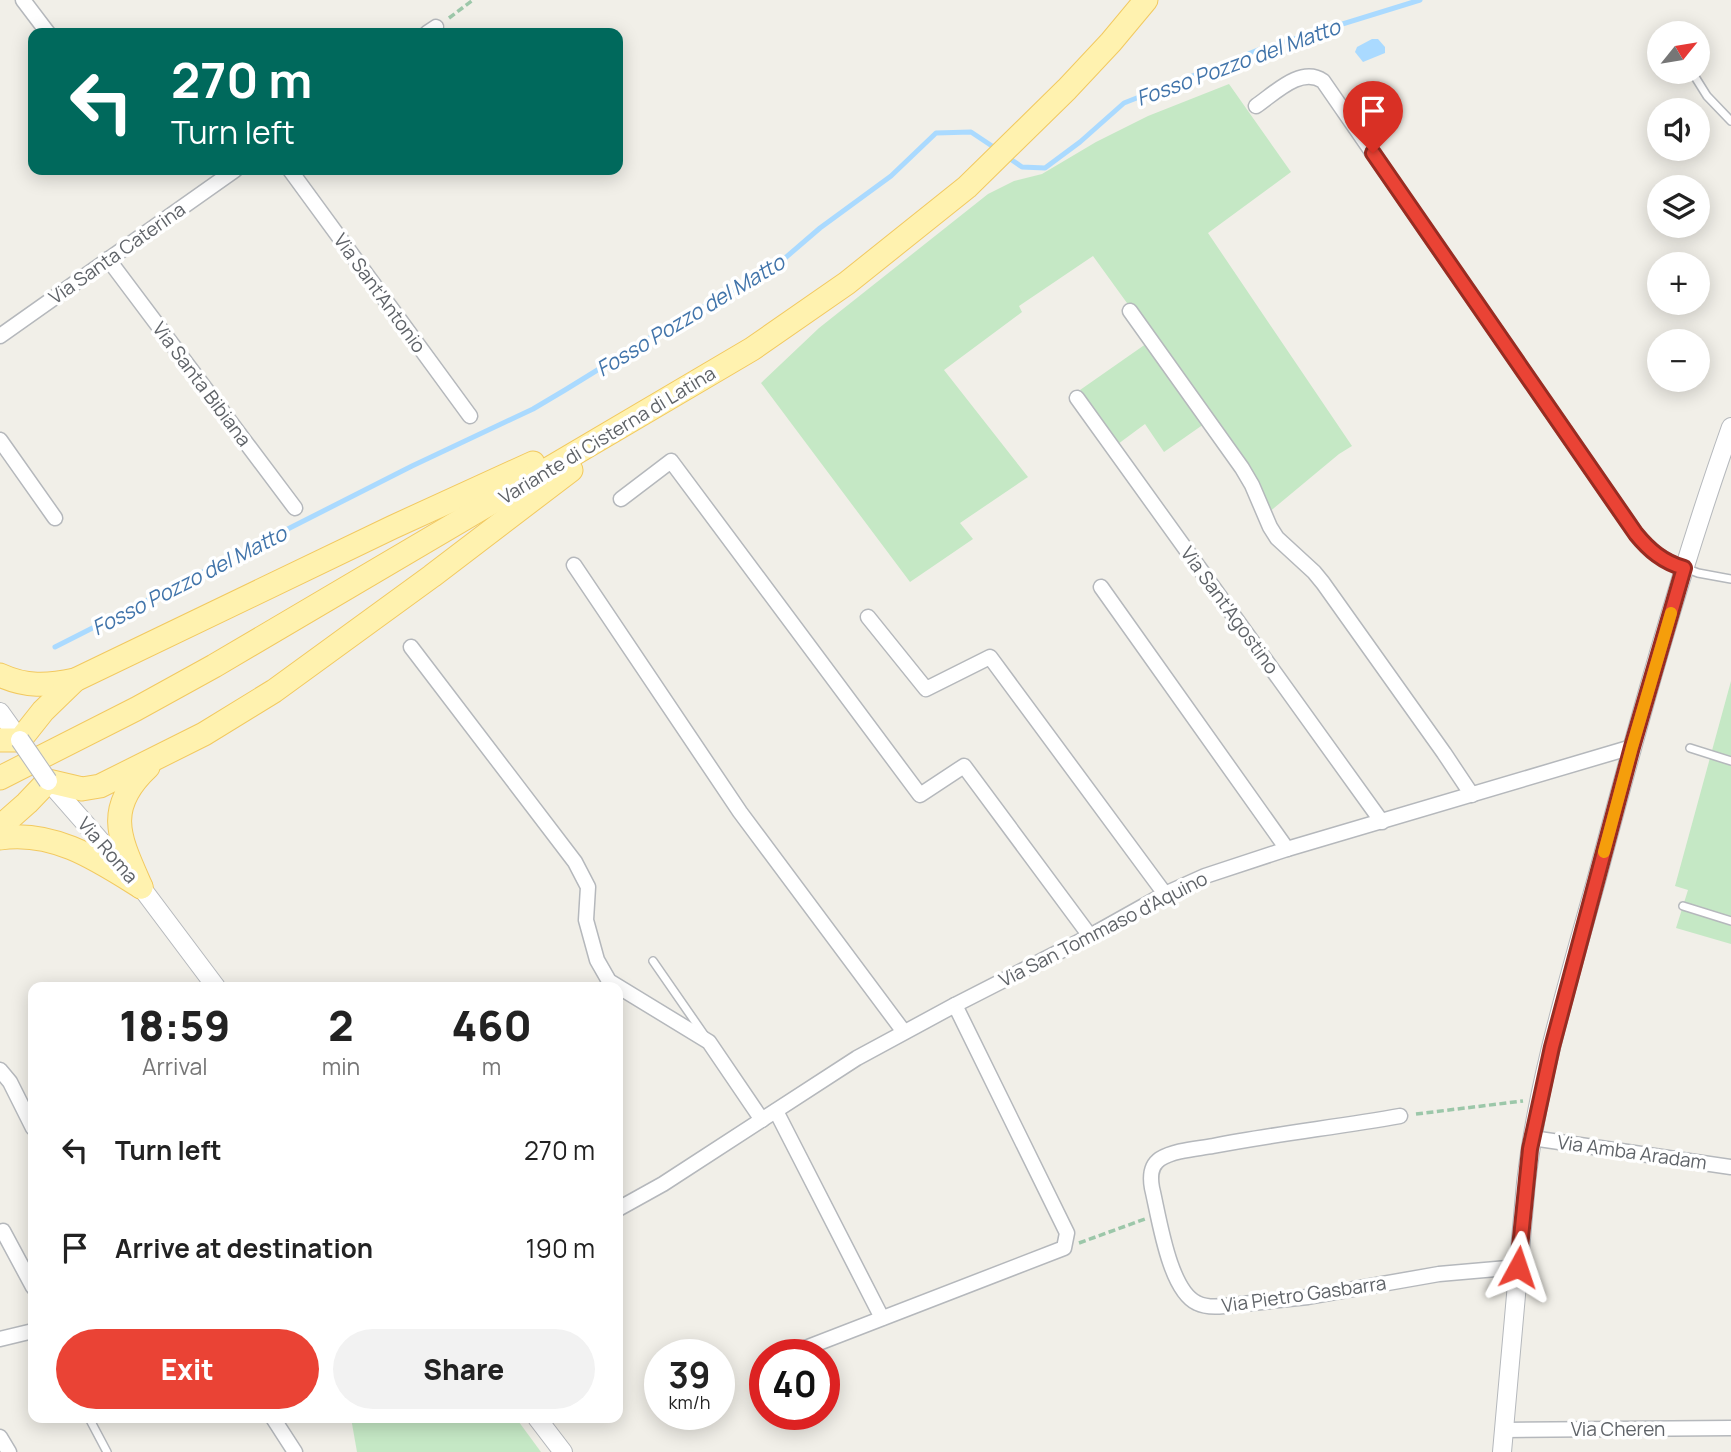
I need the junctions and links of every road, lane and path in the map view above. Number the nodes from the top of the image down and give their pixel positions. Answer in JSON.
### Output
{"nodes":[{"id":1,"x":23,"y":0,"type":"edge"},
{"id":2,"x":473,"y":0,"type":"edge"},
{"id":3,"x":1146,"y":0,"type":"edge"},
{"id":4,"x":44,"y":28,"type":"edge"},
{"id":5,"x":434,"y":28,"type":"edge"},
{"id":6,"x":1700,"y":84,"type":"edge"},
{"id":7,"x":1256,"y":106,"type":"dead end"},
{"id":8,"x":1731,"y":121,"type":"edge"},
{"id":9,"x":227,"y":175,"type":"edge"},
{"id":10,"x":294,"y":175,"type":"edge"},
{"id":11,"x":108,"y":259,"type":"junction"},
{"id":12,"x":1130,"y":311,"type":"dead end"},
{"id":13,"x":0,"y":336,"type":"edge"},
{"id":14,"x":1077,"y":398,"type":"dead end"},
{"id":15,"x":651,"y":409,"type":"junction"},
{"id":16,"x":470,"y":416,"type":"dead end"},
{"id":17,"x":1731,"y":427,"type":"edge"},
{"id":18,"x":0,"y":440,"type":"edge"},
{"id":19,"x":621,"y":499,"type":"dead end"},
{"id":20,"x":295,"y":508,"type":"dead end"},
{"id":21,"x":55,"y":518,"type":"dead end"},
{"id":22,"x":574,"y":565,"type":"dead end"},
{"id":23,"x":1684,"y":568,"type":"junction"},
{"id":24,"x":1731,"y":579,"type":"edge"},
{"id":25,"x":1101,"y":587,"type":"dead end"},
{"id":26,"x":869,"y":617,"type":"dead end"},
{"id":27,"x":411,"y":648,"type":"dead end"},
{"id":28,"x":0,"y":675,"type":"edge"},
{"id":29,"x":75,"y":680,"type":"junction"},
{"id":30,"x":0,"y":712,"type":"edge"},
{"id":31,"x":10,"y":740,"type":"edge"},
{"id":32,"x":1632,"y":747,"type":"junction"},
{"id":33,"x":1690,"y":748,"type":"dead end"},
{"id":34,"x":161,"y":755,"type":"junction"},
{"id":35,"x":1731,"y":761,"type":"edge"},
{"id":36,"x":0,"y":778,"type":"edge"},
{"id":37,"x":48,"y":781,"type":"junction"},
{"id":38,"x":1472,"y":795,"type":"junction"},
{"id":39,"x":1382,"y":822,"type":"junction"},
{"id":40,"x":0,"y":827,"type":"edge"},
{"id":41,"x":0,"y":838,"type":"edge"},
{"id":42,"x":1287,"y":849,"type":"junction"},
{"id":43,"x":141,"y":887,"type":"junction"},
{"id":44,"x":1165,"y":894,"type":"junction"},
{"id":45,"x":1683,"y":906,"type":"dead end"},
{"id":46,"x":1731,"y":921,"type":"edge"},
{"id":47,"x":1090,"y":936,"type":"junction"},
{"id":48,"x":653,"y":961,"type":"dead end"},
{"id":49,"x":212,"y":982,"type":"edge"},
{"id":50,"x":611,"y":982,"type":"edge"},
{"id":51,"x":623,"y":990,"type":"edge"},
{"id":52,"x":956,"y":1005,"type":"junction"},
{"id":53,"x":904,"y":1032,"type":"junction"},
{"id":54,"x":709,"y":1042,"type":"junction"},
{"id":55,"x":0,"y":1070,"type":"edge"},
{"id":56,"x":1541,"y":1099,"type":"junction"},
{"id":57,"x":776,"y":1111,"type":"junction"},
{"id":58,"x":1400,"y":1116,"type":"joint"},
{"id":59,"x":28,"y":1119,"type":"edge"},
{"id":60,"x":762,"y":1120,"type":"junction"},
{"id":61,"x":1532,"y":1138,"type":"junction"},
{"id":62,"x":1731,"y":1167,"type":"edge"},
{"id":63,"x":623,"y":1206,"type":"edge"},
{"id":64,"x":1158,"y":1214,"type":"junction"},
{"id":65,"x":3,"y":1231,"type":"dead end"},
{"id":66,"x":1064,"y":1248,"type":"junction"},
{"id":67,"x":1518,"y":1267,"type":"junction"},
{"id":68,"x":28,"y":1278,"type":"edge"},
{"id":69,"x":882,"y":1318,"type":"junction"},
{"id":70,"x":28,"y":1332,"type":"edge"},
{"id":71,"x":0,"y":1339,"type":"edge"},
{"id":72,"x":828,"y":1339,"type":"edge"},
{"id":73,"x":92,"y":1423,"type":"edge"},
{"id":74,"x":276,"y":1423,"type":"edge"},
{"id":75,"x":541,"y":1423,"type":"edge"},
{"id":76,"x":1731,"y":1428,"type":"edge"},
{"id":77,"x":1504,"y":1430,"type":"junction"},
{"id":78,"x":0,"y":1437,"type":"edge"},
{"id":79,"x":9,"y":1452,"type":"edge"},
{"id":80,"x":107,"y":1452,"type":"edge"},
{"id":81,"x":295,"y":1452,"type":"edge"},
{"id":82,"x":563,"y":1452,"type":"edge"},
{"id":83,"x":1502,"y":1452,"type":"edge"}],
"edges":[{"from":1,"to":4,"type":"street"},
{"from":2,"to":5,"type":"path"},
{"from":3,"to":15,"type":"main road","name":"Variante di Cisterna di Latina"},
{"from":6,"to":8,"type":"lane"},
{"from":7,"to":23,"type":"street"},
{"from":9,"to":11,"type":"street","name":"Via Santa Caterina"},
{"from":10,"to":16,"type":"street","name":"Via Sant'Antonio"},
{"from":11,"to":13,"type":"street","name":"Via Santa Caterina"},
{"from":11,"to":20,"type":"street","name":"Via Santa Bibiana"},
{"from":12,"to":38,"type":"street"},
{"from":14,"to":39,"type":"street","name":"Via Sant'Agostino"},
{"from":15,"to":29,"type":"main road"},
{"from":15,"to":34,"type":"main road"},
{"from":15,"to":36,"type":"main road","name":"Variante di Cisterna di Latina"},
{"from":17,"to":23,"type":"street"},
{"from":18,"to":21,"type":"street"},
{"from":19,"to":47,"type":"street"},
{"from":22,"to":53,"type":"street"},
{"from":23,"to":24,"type":"lane"},
{"from":23,"to":32,"type":"street"},
{"from":25,"to":42,"type":"street"},
{"from":26,"to":44,"type":"street"},
{"from":27,"to":50,"type":"street"},
{"from":28,"to":29,"type":"main road"},
{"from":29,"to":31,"type":"main road"},
{"from":30,"to":31,"type":"street","name":"Via Roma"},
{"from":31,"to":37,"type":"street","name":"Via Roma","bridge":true},
{"from":32,"to":38,"type":"street","name":"Via San Tommaso d'Aquino"},
{"from":32,"to":56,"type":"street"},
{"from":33,"to":35,"type":"lane"},
{"from":34,"to":37,"type":"main road"},
{"from":34,"to":43,"type":"main road"},
{"from":37,"to":40,"type":"main road"},
{"from":37,"to":43,"type":"street","name":"Via Roma"},
{"from":38,"to":39,"type":"street","name":"Via San Tommaso d'Aquino"},
{"from":39,"to":42,"type":"street","name":"Via San Tommaso d'Aquino"},
{"from":41,"to":43,"type":"main road"},
{"from":42,"to":44,"type":"street","name":"Via San Tommaso d'Aquino"},
{"from":43,"to":49,"type":"street","name":"Via Roma"},
{"from":44,"to":47,"type":"street","name":"Via San Tommaso d'Aquino"},
{"from":45,"to":46,"type":"lane"},
{"from":47,"to":52,"type":"street","name":"Via San Tommaso d'Aquino"},
{"from":48,"to":54,"type":"lane"},
{"from":51,"to":54,"type":"street"},
{"from":52,"to":53,"type":"street","name":"Via San Tommaso d'Aquino"},
{"from":52,"to":66,"type":"street"},
{"from":53,"to":57,"type":"street","name":"Via San Tommaso d'Aquino"},
{"from":54,"to":60,"type":"street"},
{"from":55,"to":59,"type":"street"},
{"from":56,"to":58,"type":"path"},
{"from":56,"to":61,"type":"street"},
{"from":57,"to":60,"type":"street","name":"Via San Tommaso d'Aquino"},
{"from":57,"to":69,"type":"street"},
{"from":58,"to":64,"type":"street","name":"Via Pietro Gasbarra"},
{"from":60,"to":63,"type":"street","name":"Via San Tommaso d'Aquino"},
{"from":61,"to":62,"type":"street","name":"Via Amba Aradam"},
{"from":61,"to":67,"type":"street"},
{"from":64,"to":66,"type":"path"},
{"from":64,"to":67,"type":"street","name":"Via Pietro Gasbarra"},
{"from":65,"to":68,"type":"street"},
{"from":66,"to":69,"type":"street"},
{"from":67,"to":77,"type":"street"},
{"from":69,"to":72,"type":"street"},
{"from":70,"to":71,"type":"street"},
{"from":73,"to":80,"type":"lane"},
{"from":74,"to":81,"type":"street"},
{"from":75,"to":82,"type":"street"},
{"from":76,"to":77,"type":"street","name":"Via Cheren"},
{"from":77,"to":83,"type":"street"},
{"from":78,"to":79,"type":"street"}]}
